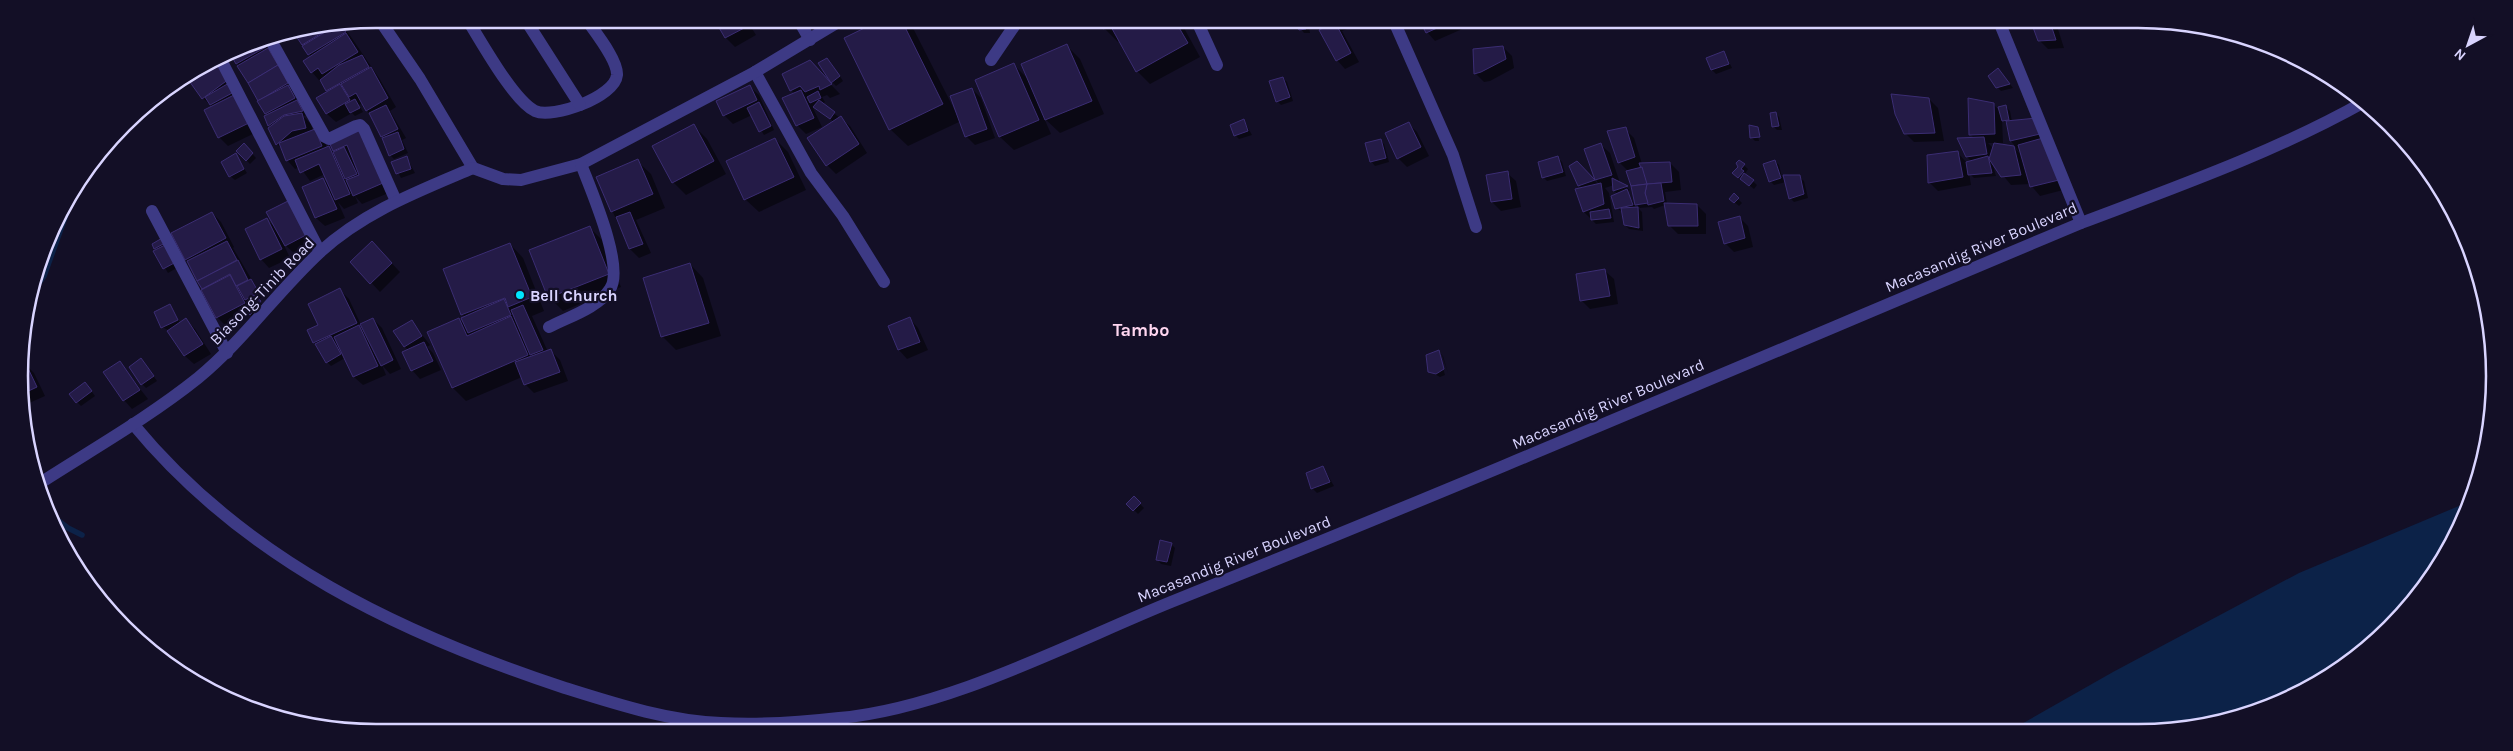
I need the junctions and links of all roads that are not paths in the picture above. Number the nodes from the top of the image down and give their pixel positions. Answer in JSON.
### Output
{"nodes":[{"id":1,"x":385,"y":28,"type":"edge"},
{"id":2,"x":473,"y":28,"type":"edge"},
{"id":3,"x":532,"y":28,"type":"edge"},
{"id":4,"x":592,"y":28,"type":"edge"},
{"id":5,"x":803,"y":28,"type":"edge"},
{"id":6,"x":829,"y":28,"type":"edge"},
{"id":7,"x":1013,"y":28,"type":"edge"},
{"id":8,"x":1200,"y":28,"type":"edge"},
{"id":9,"x":1397,"y":28,"type":"edge"},
{"id":10,"x":2002,"y":28,"type":"edge"},
{"id":11,"x":810,"y":40,"type":"junction"},
{"id":12,"x":272,"y":43,"type":"edge"},
{"id":13,"x":991,"y":60,"type":"dead end"},
{"id":14,"x":222,"y":63,"type":"edge"},
{"id":15,"x":1217,"y":65,"type":"dead end"},
{"id":16,"x":755,"y":72,"type":"junction"},
{"id":17,"x":580,"y":105,"type":"junction"},
{"id":18,"x":2357,"y":106,"type":"edge"},
{"id":19,"x":581,"y":164,"type":"junction"},
{"id":20,"x":473,"y":168,"type":"junction"},
{"id":21,"x":396,"y":201,"type":"junction"},
{"id":22,"x":152,"y":211,"type":"dead end"},
{"id":23,"x":2081,"y":223,"type":"junction"},
{"id":24,"x":1476,"y":227,"type":"dead end"},
{"id":25,"x":320,"y":252,"type":"junction"},
{"id":26,"x":884,"y":282,"type":"dead end"},
{"id":27,"x":549,"y":327,"type":"dead end"},
{"id":28,"x":227,"y":353,"type":"junction"},
{"id":29,"x":133,"y":424,"type":"junction"},
{"id":30,"x":44,"y":481,"type":"edge"},
{"id":31,"x":684,"y":724,"type":"edge"},
{"id":32,"x":711,"y":724,"type":"edge"}],
"edges":[{"from":1,"to":20,"type":"street"},
{"from":2,"to":17,"type":"street"},
{"from":3,"to":17,"type":"street"},
{"from":4,"to":17,"type":"street"},
{"from":5,"to":11,"type":"street"},
{"from":6,"to":11,"type":"street"},
{"from":7,"to":13,"type":"street"},
{"from":8,"to":15,"type":"street"},
{"from":9,"to":24,"type":"street"},
{"from":10,"to":23,"type":"street"},
{"from":11,"to":16,"type":"street"},
{"from":12,"to":21,"type":"street"},
{"from":14,"to":25,"type":"street"},
{"from":16,"to":19,"type":"street"},
{"from":16,"to":26,"type":"street"},
{"from":18,"to":23,"type":"street","name":"Macasandig River Boulevard"},
{"from":19,"to":20,"type":"street"},
{"from":19,"to":27,"type":"street"},
{"from":20,"to":21,"type":"street","name":"Biasong-Tinib Road"},
{"from":21,"to":25,"type":"street","name":"Biasong-Tinib Road"},
{"from":22,"to":28,"type":"street"},
{"from":23,"to":32,"type":"street","name":"Macasandig River Boulevard"},
{"from":25,"to":28,"type":"street","name":"Biasong-Tinib Road"},
{"from":28,"to":29,"type":"street","name":"Biasong-Tinib Road"},
{"from":29,"to":30,"type":"street","name":"Biasong-Tinib Road"},
{"from":29,"to":31,"type":"street","name":"Macasandig River Boulevard"}]}
